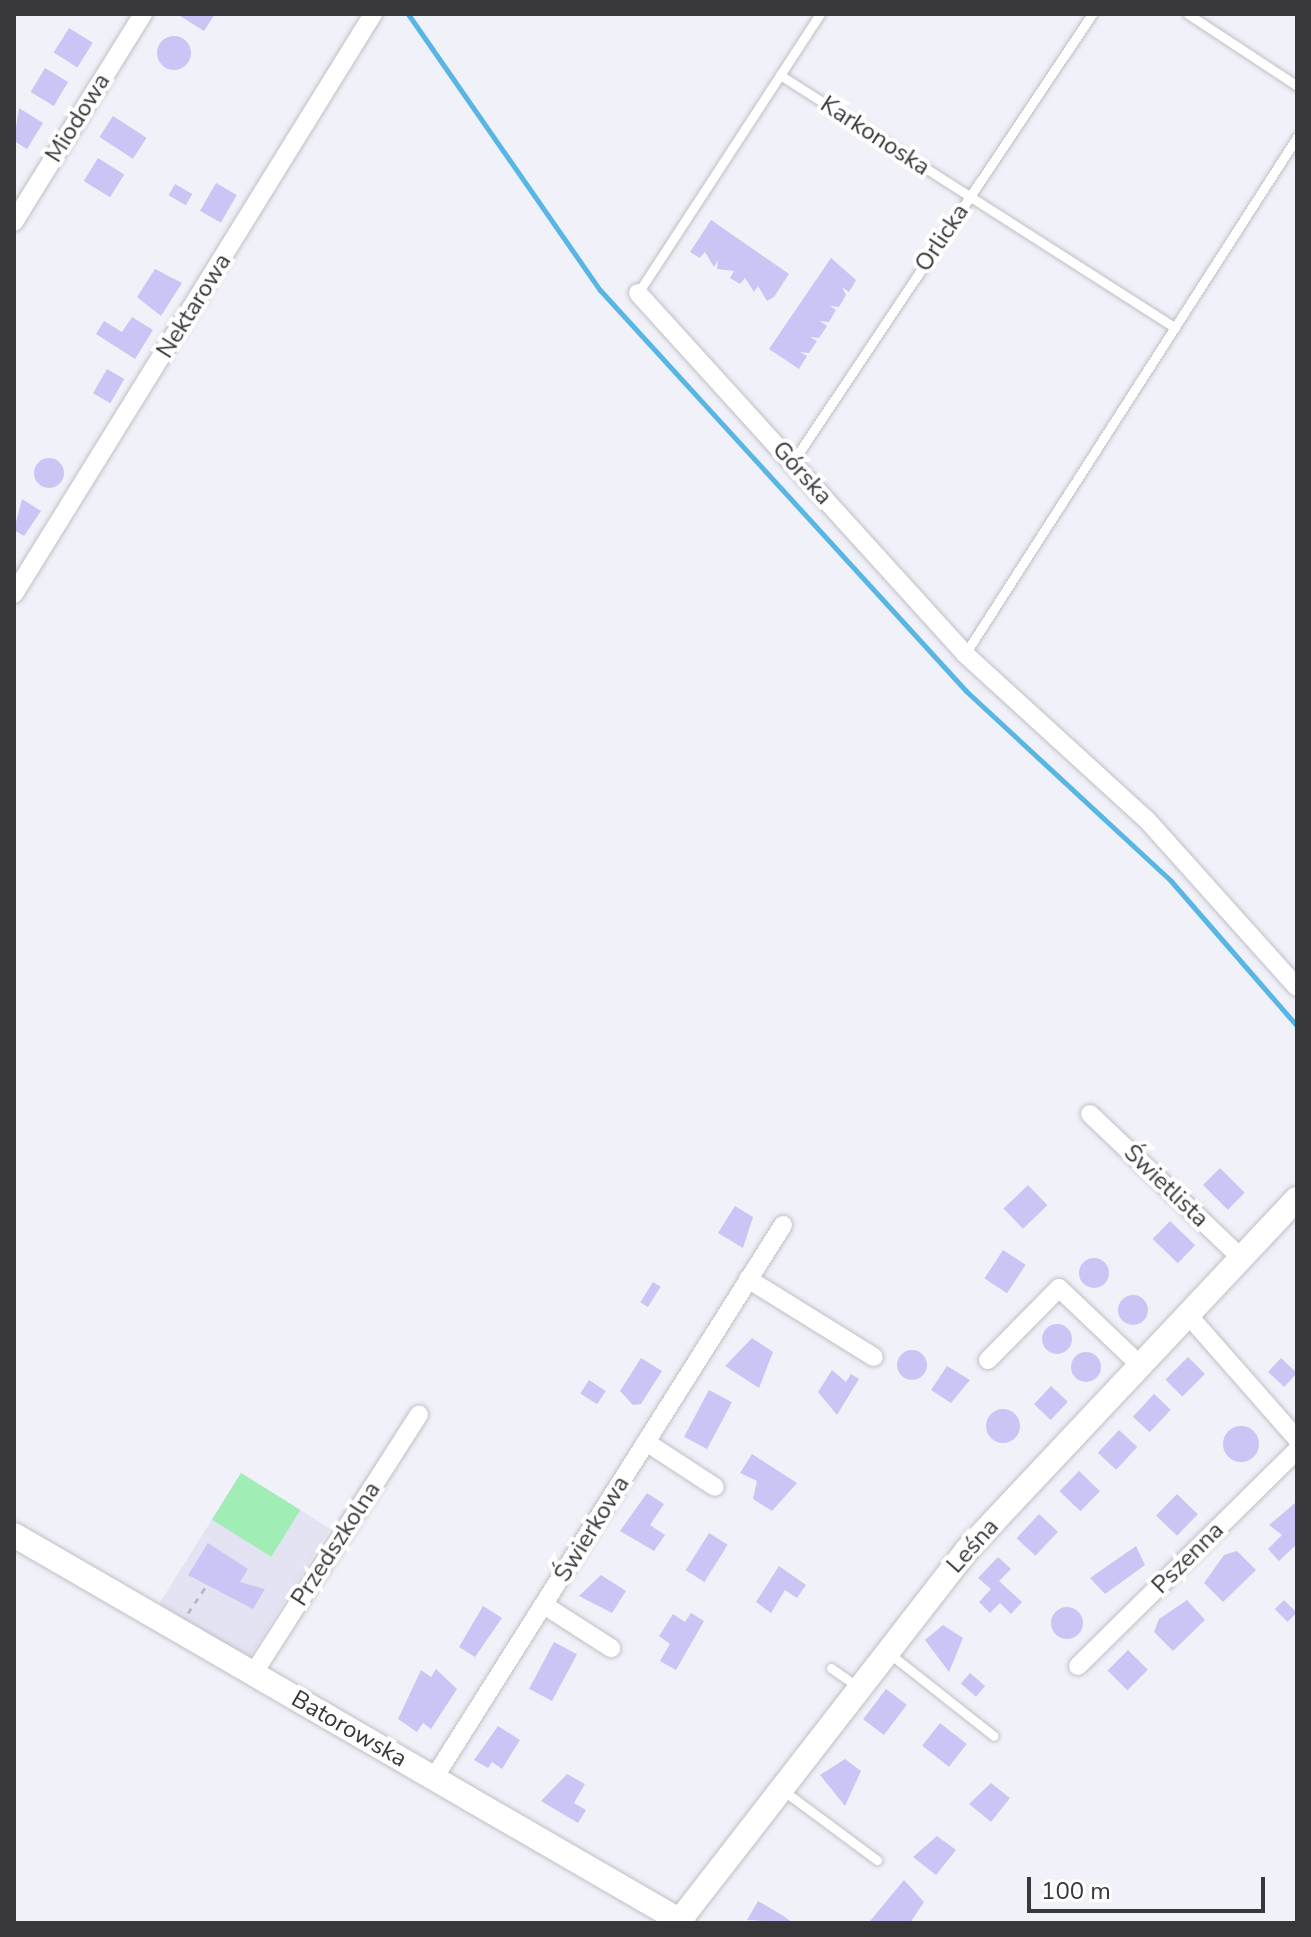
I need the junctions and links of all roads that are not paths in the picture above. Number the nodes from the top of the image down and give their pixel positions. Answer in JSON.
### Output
{"nodes":[{"id":1,"x":143,"y":14,"type":"edge"},
{"id":2,"x":820,"y":14,"type":"edge"},
{"id":3,"x":1092,"y":14,"type":"edge"},
{"id":4,"x":1188,"y":14,"type":"edge"},
{"id":5,"x":373,"y":16,"type":"edge"},
{"id":6,"x":780,"y":75,"type":"junction"},
{"id":7,"x":1297,"y":86,"type":"edge"},
{"id":8,"x":1297,"y":137,"type":"edge"},
{"id":9,"x":970,"y":197,"type":"junction"},
{"id":10,"x":14,"y":222,"type":"edge"},
{"id":11,"x":638,"y":293,"type":"joint"},
{"id":12,"x":1175,"y":328,"type":"junction"},
{"id":13,"x":792,"y":463,"type":"junction"},
{"id":14,"x":14,"y":594,"type":"edge"},
{"id":15,"x":965,"y":654,"type":"junction"},
{"id":16,"x":1297,"y":987,"type":"edge"},
{"id":17,"x":1090,"y":1114,"type":"dead end"},
{"id":18,"x":1297,"y":1199,"type":"edge"},
{"id":19,"x":783,"y":1225,"type":"dead end"},
{"id":20,"x":1242,"y":1259,"type":"junction"},
{"id":21,"x":748,"y":1279,"type":"junction"},
{"id":22,"x":1189,"y":1316,"type":"junction"},
{"id":23,"x":874,"y":1357,"type":"dead end"},
{"id":24,"x":988,"y":1360,"type":"dead end"},
{"id":25,"x":1142,"y":1367,"type":"junction"},
{"id":26,"x":419,"y":1414,"type":"dead end"},
{"id":27,"x":1297,"y":1439,"type":"edge"},
{"id":28,"x":646,"y":1442,"type":"junction"},
{"id":29,"x":1297,"y":1450,"type":"edge"},
{"id":30,"x":715,"y":1487,"type":"dead end"},
{"id":31,"x":14,"y":1535,"type":"edge"},
{"id":32,"x":544,"y":1605,"type":"junction"},
{"id":33,"x":611,"y":1648,"type":"dead end"},
{"id":34,"x":884,"y":1649,"type":"junction"},
{"id":35,"x":1078,"y":1666,"type":"dead end"},
{"id":36,"x":831,"y":1668,"type":"dead end"},
{"id":37,"x":253,"y":1674,"type":"junction"},
{"id":38,"x":855,"y":1685,"type":"junction"},
{"id":39,"x":994,"y":1736,"type":"dead end"},
{"id":40,"x":434,"y":1778,"type":"junction"},
{"id":41,"x":778,"y":1786,"type":"junction"},
{"id":42,"x":877,"y":1860,"type":"dead end"},
{"id":43,"x":682,"y":1922,"type":"edge"}],
"edges":[{"from":1,"to":10,"type":"street","name":"Miodowa"},
{"from":2,"to":6,"type":"lane"},
{"from":3,"to":9,"type":"lane","name":"Orlicka"},
{"from":4,"to":7,"type":"lane"},
{"from":5,"to":14,"type":"street","name":"Nektarowa"},
{"from":6,"to":9,"type":"lane","name":"Karkonoska"},
{"from":6,"to":11,"type":"lane"},
{"from":8,"to":12,"type":"lane"},
{"from":9,"to":12,"type":"lane","name":"Karkonoska"},
{"from":9,"to":13,"type":"lane","name":"Orlicka"},
{"from":11,"to":13,"type":"street","name":"Górska"},
{"from":12,"to":15,"type":"lane"},
{"from":13,"to":15,"type":"street","name":"Górska"},
{"from":15,"to":16,"type":"street","name":"Górska"},
{"from":17,"to":20,"type":"street","name":"Świetlista"},
{"from":18,"to":20,"type":"street","name":"Leśna"},
{"from":19,"to":21,"type":"street","name":"Świerkowa"},
{"from":20,"to":22,"type":"street","name":"Leśna"},
{"from":21,"to":23,"type":"street"},
{"from":21,"to":28,"type":"street","name":"Świerkowa"},
{"from":22,"to":25,"type":"street","name":"Leśna"},
{"from":22,"to":27,"type":"street"},
{"from":24,"to":25,"type":"street"},
{"from":25,"to":34,"type":"street","name":"Leśna"},
{"from":26,"to":37,"type":"street","name":"Przedszkolna"},
{"from":28,"to":30,"type":"street"},
{"from":28,"to":32,"type":"street","name":"Świerkowa"},
{"from":29,"to":35,"type":"street","name":"Pszenna"},
{"from":31,"to":37,"type":"street","name":"Batorowska"},
{"from":32,"to":33,"type":"street"},
{"from":32,"to":40,"type":"street","name":"Świerkowa"},
{"from":34,"to":38,"type":"street","name":"Leśna"},
{"from":34,"to":39,"type":"lane"},
{"from":36,"to":38,"type":"lane"},
{"from":37,"to":40,"type":"street","name":"Batorowska"},
{"from":38,"to":41,"type":"street","name":"Leśna"},
{"from":40,"to":43,"type":"street","name":"Batorowska"},
{"from":41,"to":42,"type":"lane"},
{"from":41,"to":43,"type":"street","name":"Leśna"}]}
